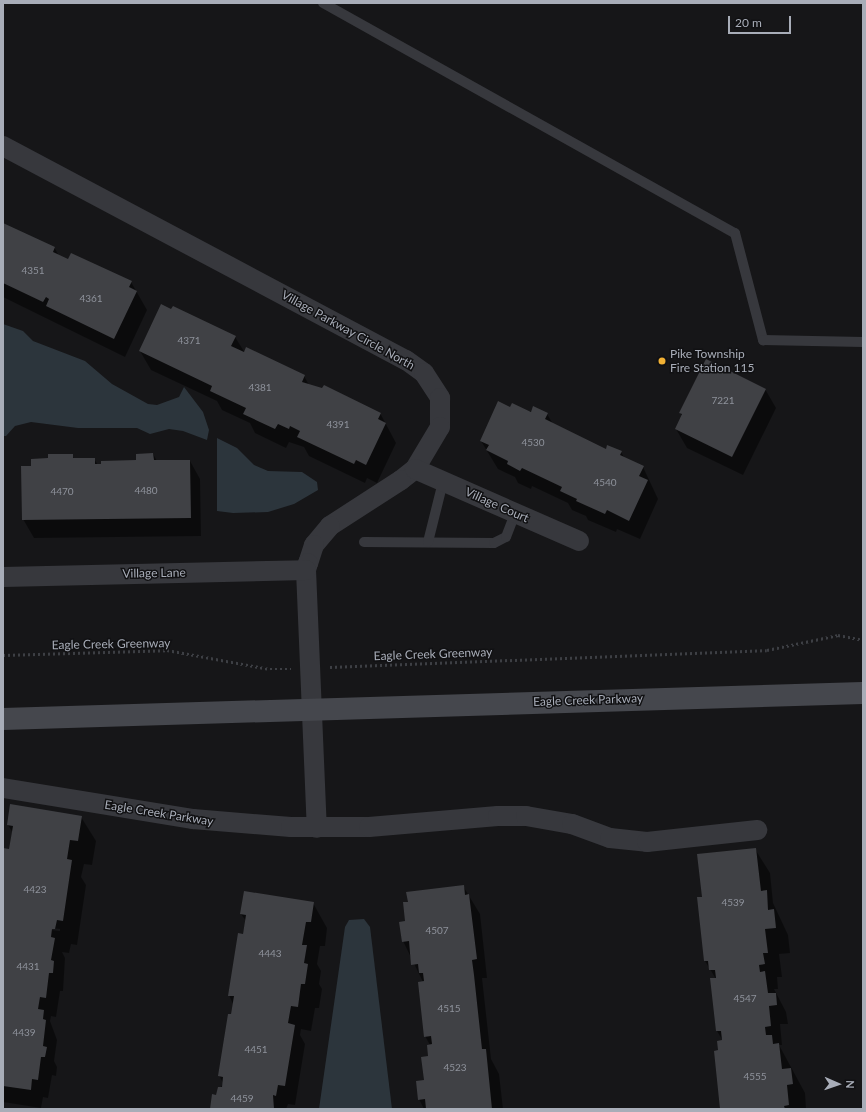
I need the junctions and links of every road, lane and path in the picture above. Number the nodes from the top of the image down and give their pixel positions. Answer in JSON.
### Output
{"nodes":[{"id":1,"x":323,"y":3,"type":"edge"},
{"id":2,"x":3,"y":146,"type":"edge"},
{"id":3,"x":863,"y":342,"type":"edge"},
{"id":4,"x":415,"y":469,"type":"junction"},
{"id":5,"x":443,"y":482,"type":"junction"},
{"id":6,"x":515,"y":513,"type":"junction"},
{"id":7,"x":364,"y":542,"type":"dead end"},
{"id":8,"x":428,"y":542,"type":"junction"},
{"id":9,"x":580,"y":542,"type":"dead end"},
{"id":10,"x":306,"y":570,"type":"junction"},
{"id":11,"x":3,"y":577,"type":"edge"},
{"id":12,"x":863,"y":640,"type":"edge"},
{"id":13,"x":3,"y":655,"type":"edge"},
{"id":14,"x":310,"y":668,"type":"junction"},
{"id":15,"x":863,"y":693,"type":"edge"},
{"id":16,"x":313,"y":708,"type":"junction"},
{"id":17,"x":3,"y":718,"type":"edge"},
{"id":18,"x":3,"y":788,"type":"edge"},
{"id":19,"x":317,"y":828,"type":"junction"},
{"id":20,"x":757,"y":830,"type":"dead end"}],
"edges":[{"from":1,"to":3,"type":"lane"},
{"from":2,"to":4,"type":"street","name":"Village Parkway Circle North"},
{"from":4,"to":5,"type":"street","name":"Village Court"},
{"from":4,"to":10,"type":"street","name":"Village Parkway Circle North"},
{"from":5,"to":6,"type":"street","name":"Village Court"},
{"from":5,"to":8,"type":"lane"},
{"from":6,"to":8,"type":"lane"},
{"from":6,"to":9,"type":"street","name":"Village Court"},
{"from":7,"to":8,"type":"lane"},
{"from":10,"to":11,"type":"street","name":"Village Lane"},
{"from":10,"to":14,"type":"street","name":"Village Parkway Circle North"},
{"from":12,"to":14,"type":"path","name":"Eagle Creek Greenway"},
{"from":13,"to":14,"type":"path","name":"Eagle Creek Greenway"},
{"from":14,"to":16,"type":"street","name":"Village Parkway Circle North"},
{"from":15,"to":16,"type":"main road","name":"Eagle Creek Parkway"},
{"from":16,"to":17,"type":"main road","name":"Eagle Creek Parkway"},
{"from":16,"to":19,"type":"street"},
{"from":18,"to":19,"type":"street","name":"Eagle Creek Parkway"},
{"from":19,"to":20,"type":"street","name":"Eagle Creek Parkway"}]}
